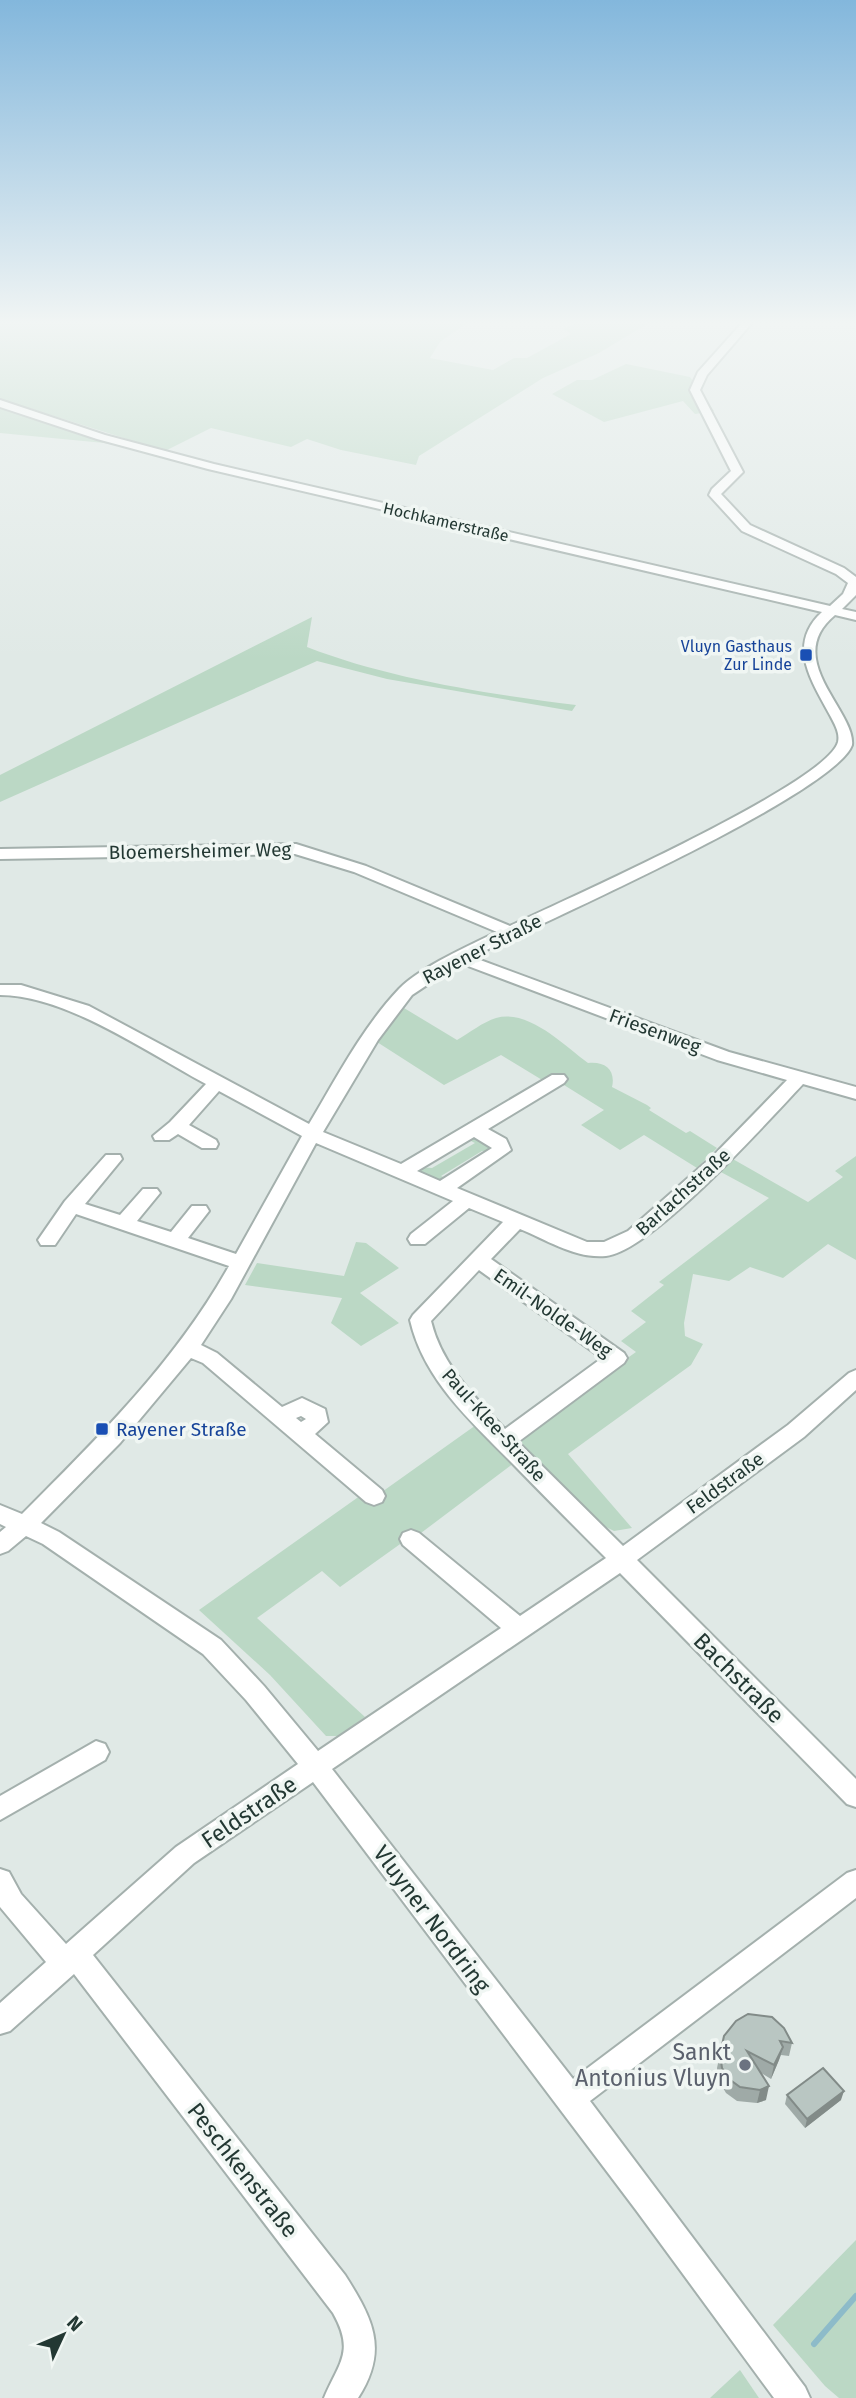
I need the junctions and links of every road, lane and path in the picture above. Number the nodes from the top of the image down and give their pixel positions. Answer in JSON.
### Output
{"nodes":[{"id":1,"x":97,"y":436,"type":"edge"},
{"id":2,"x":719,"y":436,"type":"edge"},
{"id":3,"x":831,"y":611,"type":"junction"},
{"id":4,"x":856,"y":615,"type":"edge"},
{"id":5,"x":0,"y":854,"type":"edge"},
{"id":6,"x":511,"y":932,"type":"junction"},
{"id":7,"x":458,"y":957,"type":"junction"},
{"id":8,"x":0,"y":990,"type":"edge"},
{"id":9,"x":799,"y":1078,"type":"junction"},
{"id":10,"x":558,"y":1079,"type":"dead end"},
{"id":11,"x":217,"y":1083,"type":"junction"},
{"id":12,"x":856,"y":1093,"type":"edge"},
{"id":13,"x":474,"y":1129,"type":"junction"},
{"id":14,"x":169,"y":1131,"type":"joint"},
{"id":15,"x":312,"y":1133,"type":"junction"},
{"id":16,"x":209,"y":1144,"type":"dead end"},
{"id":17,"x":113,"y":1159,"type":"dead end"},
{"id":18,"x":402,"y":1172,"type":"junction"},
{"id":19,"x":441,"y":1189,"type":"junction"},
{"id":20,"x":150,"y":1193,"type":"dead end"},
{"id":21,"x":466,"y":1200,"type":"junction"},
{"id":22,"x":72,"y":1206,"type":"junction"},
{"id":23,"x":199,"y":1211,"type":"dead end"},
{"id":24,"x":516,"y":1221,"type":"junction"},
{"id":25,"x":123,"y":1224,"type":"junction"},
{"id":26,"x":418,"y":1238,"type":"dead end"},
{"id":27,"x":48,"y":1240,"type":"dead end"},
{"id":28,"x":175,"y":1241,"type":"junction"},
{"id":29,"x":477,"y":1259,"type":"junction"},
{"id":30,"x":241,"y":1263,"type":"junction"},
{"id":31,"x":188,"y":1348,"type":"junction"},
{"id":32,"x":856,"y":1378,"type":"edge"},
{"id":33,"x":504,"y":1441,"type":"junction"},
{"id":34,"x":374,"y":1496,"type":"dead end"},
{"id":35,"x":0,"y":1514,"type":"edge"},
{"id":36,"x":26,"y":1524,"type":"junction"},
{"id":37,"x":411,"y":1539,"type":"dead end"},
{"id":38,"x":0,"y":1545,"type":"edge"},
{"id":39,"x":622,"y":1559,"type":"junction"},
{"id":40,"x":519,"y":1629,"type":"junction"},
{"id":41,"x":96,"y":1752,"type":"dead end"},
{"id":42,"x":316,"y":1767,"type":"junction"},
{"id":43,"x":856,"y":1796,"type":"edge"},
{"id":44,"x":0,"y":1809,"type":"edge"},
{"id":45,"x":0,"y":1881,"type":"edge"},
{"id":46,"x":856,"y":1882,"type":"edge"},
{"id":47,"x":71,"y":1959,"type":"junction"},
{"id":48,"x":0,"y":2021,"type":"edge"},
{"id":49,"x":570,"y":2099,"type":"junction"},
{"id":50,"x":340,"y":2398,"type":"edge"},
{"id":51,"x":794,"y":2398,"type":"edge"}],
"edges":[{"from":1,"to":3,"type":"street","name":"Hochkamerstraße"},
{"from":2,"to":3,"type":"street","name":"Rayener Straße"},
{"from":3,"to":4,"type":"street","name":"Hochkamerstraße"},
{"from":3,"to":6,"type":"street","name":"Rayener Straße"},
{"from":5,"to":6,"type":"street","name":"Bloemersheimer Weg"},
{"from":6,"to":7,"type":"street","name":"Rayener Straße"},
{"from":7,"to":9,"type":"street","name":"Friesenweg"},
{"from":7,"to":15,"type":"street","name":"Rayener Straße"},
{"from":8,"to":11,"type":"street","name":"Barlachstraße"},
{"from":9,"to":12,"type":"street","name":"Friesenweg"},
{"from":9,"to":24,"type":"street","name":"Barlachstraße"},
{"from":10,"to":13,"type":"street"},
{"from":11,"to":14,"type":"street"},
{"from":11,"to":15,"type":"street","name":"Barlachstraße"},
{"from":13,"to":18,"type":"street"},
{"from":13,"to":19,"type":"street"},
{"from":14,"to":16,"type":"street"},
{"from":15,"to":18,"type":"street","name":"Barlachstraße"},
{"from":15,"to":30,"type":"street","name":"Rayener Straße"},
{"from":17,"to":22,"type":"street"},
{"from":18,"to":19,"type":"street","name":"Barlachstraße"},
{"from":19,"to":21,"type":"street","name":"Barlachstraße"},
{"from":20,"to":25,"type":"street"},
{"from":21,"to":24,"type":"street","name":"Barlachstraße"},
{"from":21,"to":26,"type":"street"},
{"from":22,"to":25,"type":"street"},
{"from":22,"to":27,"type":"street"},
{"from":23,"to":28,"type":"street"},
{"from":24,"to":29,"type":"street","name":"Paul-Klee-Straße"},
{"from":25,"to":28,"type":"street"},
{"from":28,"to":30,"type":"street"},
{"from":29,"to":33,"type":"street","name":"Paul-Klee-Straße"},
{"from":29,"to":33,"type":"street","name":"Emil-Nolde-Weg"},
{"from":30,"to":31,"type":"street","name":"Rayener Straße"},
{"from":31,"to":34,"type":"street"},
{"from":31,"to":36,"type":"street","name":"Rayener Straße"},
{"from":32,"to":39,"type":"street","name":"Feldstraße"},
{"from":33,"to":39,"type":"street","name":"Paul-Klee-Straße"},
{"from":35,"to":36,"type":"street","name":"Vluyner Nordring"},
{"from":36,"to":38,"type":"street","name":"Rayener Straße"},
{"from":36,"to":42,"type":"street","name":"Vluyner Nordring"},
{"from":37,"to":40,"type":"street"},
{"from":39,"to":40,"type":"street","name":"Feldstraße"},
{"from":39,"to":43,"type":"street","name":"Bachstraße"},
{"from":40,"to":42,"type":"street","name":"Feldstraße"},
{"from":41,"to":44,"type":"street"},
{"from":42,"to":47,"type":"street","name":"Feldstraße"},
{"from":42,"to":49,"type":"street","name":"Vluyner Nordring"},
{"from":45,"to":47,"type":"street","name":"Peschkenstraße"},
{"from":46,"to":49,"type":"street"},
{"from":47,"to":48,"type":"street","name":"Feldstraße"},
{"from":47,"to":50,"type":"street","name":"Peschkenstraße"},
{"from":49,"to":51,"type":"street","name":"Vluyner Nordring"}]}
